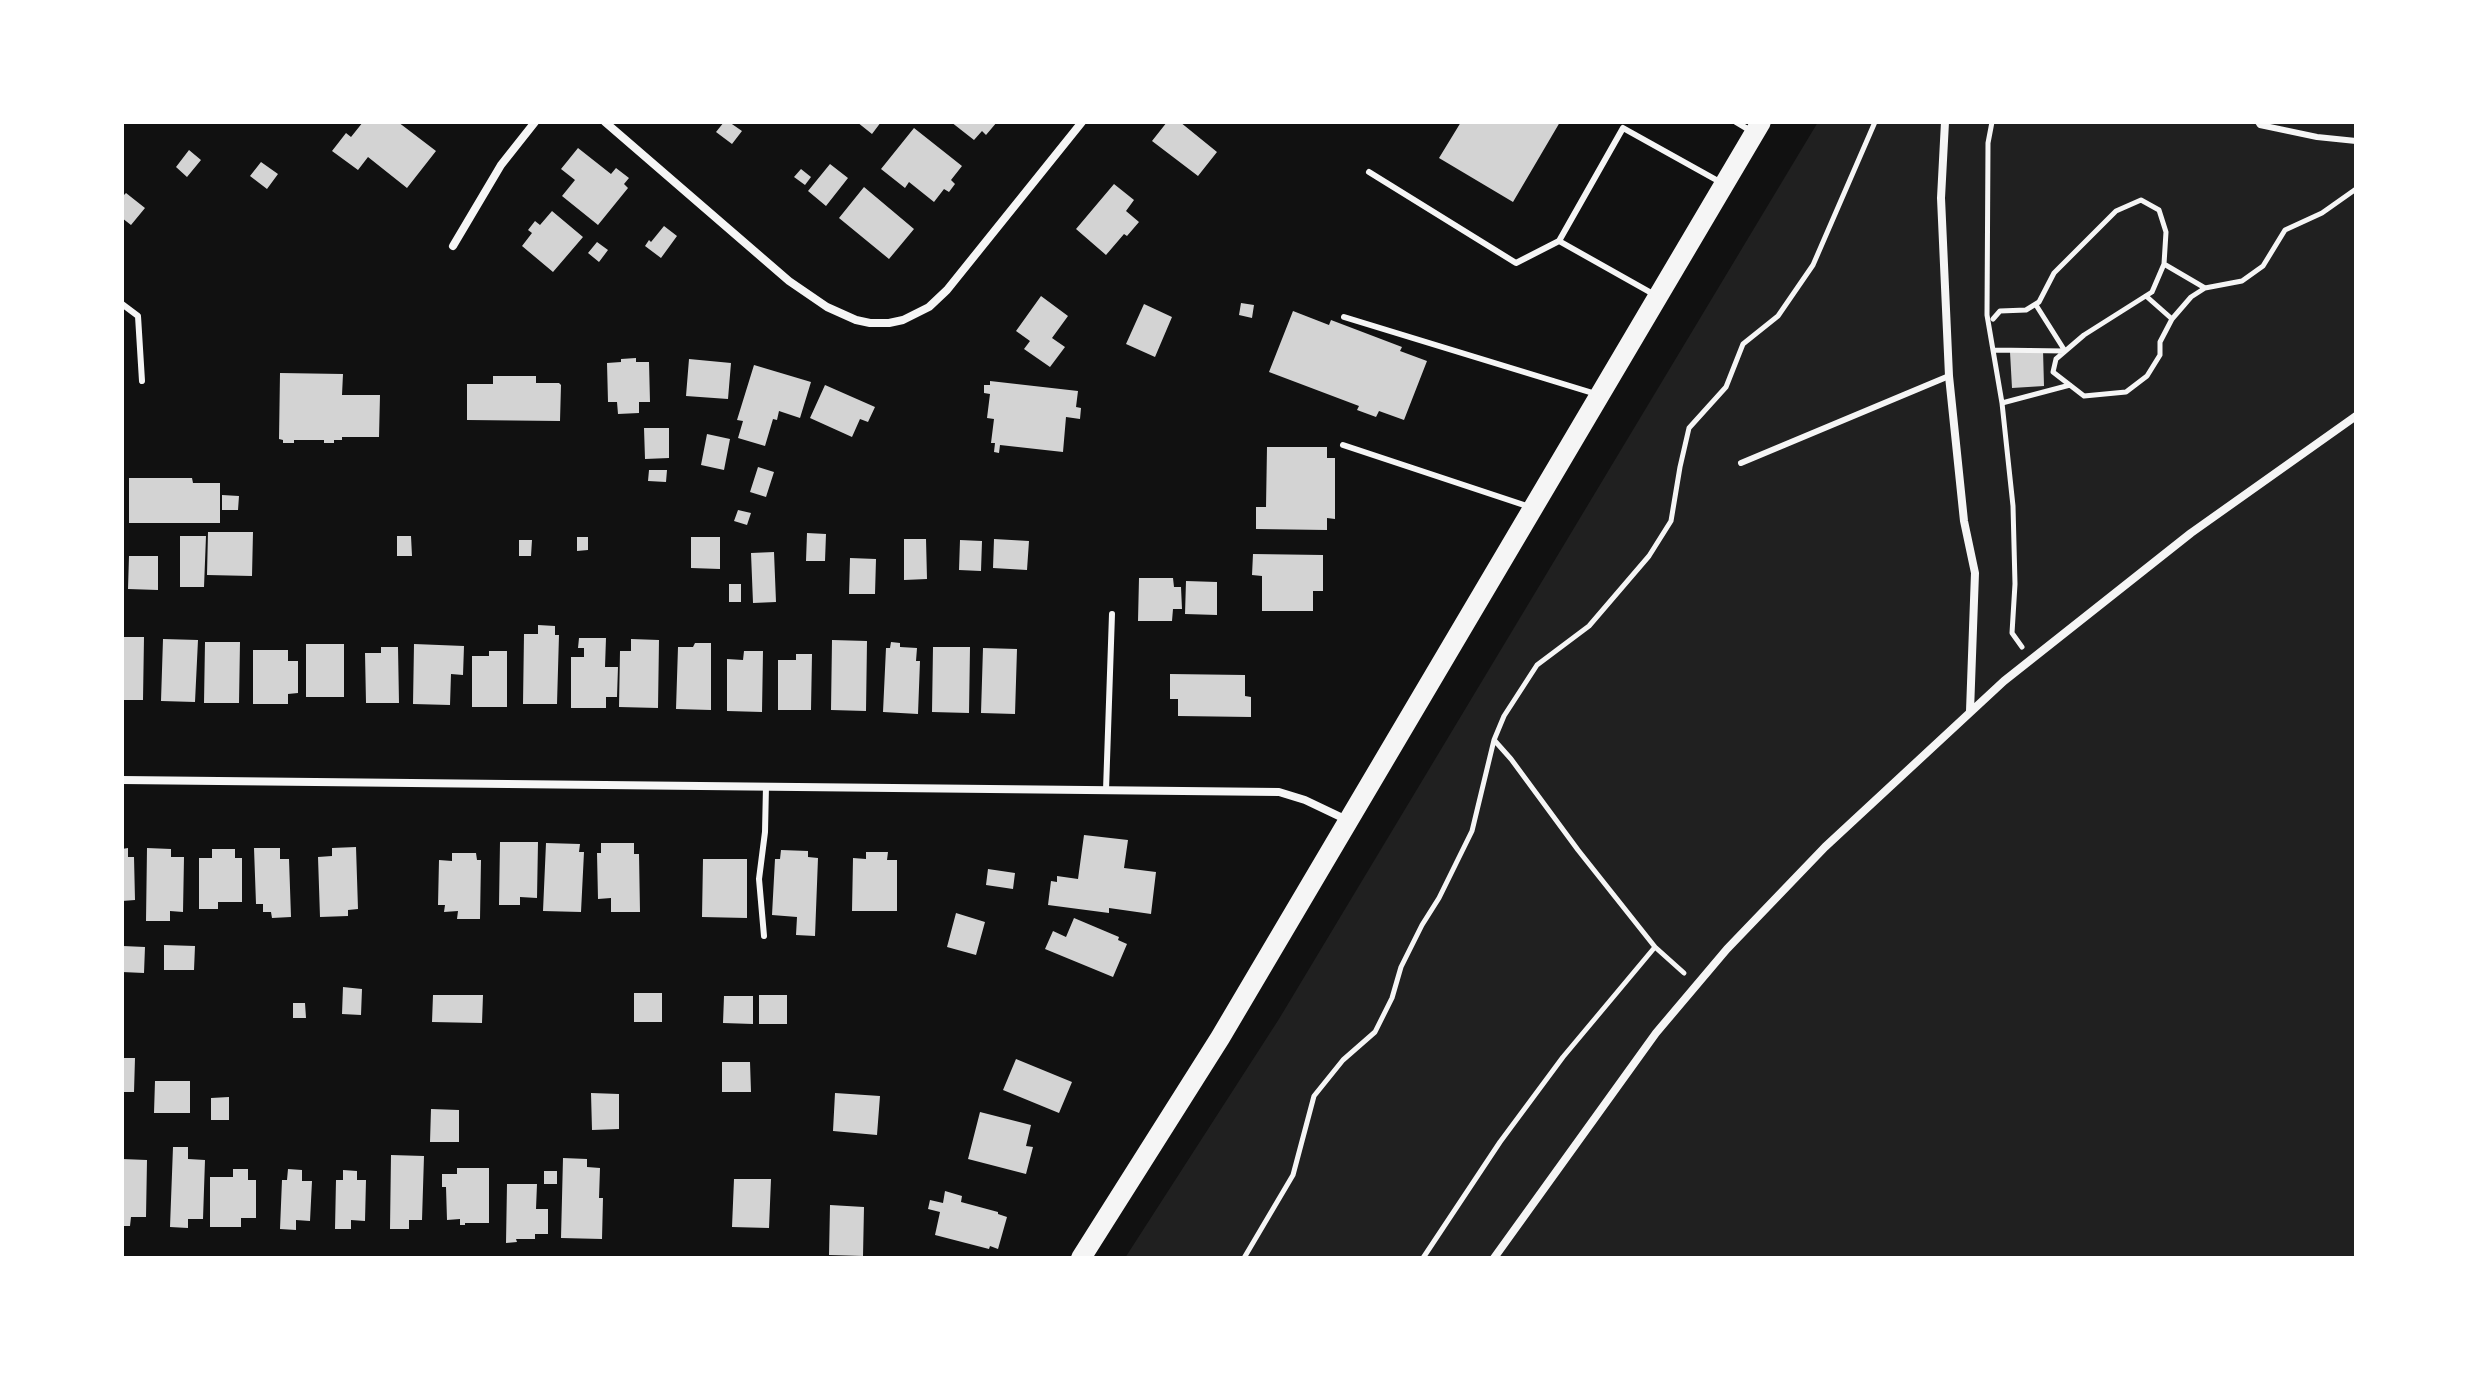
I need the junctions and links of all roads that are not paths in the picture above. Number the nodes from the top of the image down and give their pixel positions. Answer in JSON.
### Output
{"nodes":[{"id":1,"x":535,"y":122,"type":"edge"},
{"id":2,"x":605,"y":122,"type":"edge"},
{"id":3,"x":1082,"y":122,"type":"edge"},
{"id":4,"x":1736,"y":122,"type":"edge"},
{"id":5,"x":1945,"y":122,"type":"edge"},
{"id":6,"x":2258,"y":122,"type":"edge"},
{"id":7,"x":1757,"y":127,"type":"edge"},
{"id":8,"x":2356,"y":141,"type":"edge"},
{"id":9,"x":1369,"y":172,"type":"dead end"},
{"id":10,"x":1724,"y":185,"type":"junction"},
{"id":11,"x":1559,"y":241,"type":"junction"},
{"id":12,"x":453,"y":246,"type":"dead end"},
{"id":13,"x":1658,"y":297,"type":"junction"},
{"id":14,"x":122,"y":304,"type":"edge"},
{"id":15,"x":1344,"y":317,"type":"dead end"},
{"id":16,"x":1949,"y":376,"type":"junction"},
{"id":17,"x":142,"y":381,"type":"dead end"},
{"id":18,"x":1600,"y":395,"type":"junction"},
{"id":19,"x":2356,"y":416,"type":"edge"},
{"id":20,"x":1343,"y":445,"type":"dead end"},
{"id":21,"x":1741,"y":463,"type":"dead end"},
{"id":22,"x":1534,"y":508,"type":"junction"},
{"id":23,"x":1112,"y":614,"type":"dead end"},
{"id":24,"x":1970,"y":712,"type":"junction"},
{"id":25,"x":122,"y":780,"type":"edge"},
{"id":26,"x":766,"y":786,"type":"junction"},
{"id":27,"x":1106,"y":790,"type":"junction"},
{"id":28,"x":1350,"y":821,"type":"junction"},
{"id":29,"x":764,"y":936,"type":"dead end"},
{"id":30,"x":1081,"y":1258,"type":"edge"},
{"id":31,"x":1494,"y":1258,"type":"edge"}],
"edges":[{"from":1,"to":12,"type":"street"},
{"from":2,"to":3,"type":"street"},
{"from":4,"to":7,"type":"lane"},
{"from":5,"to":16,"type":"street"},
{"from":6,"to":8,"type":"lane"},
{"from":7,"to":10,"type":"main road"},
{"from":9,"to":11,"type":"lane"},
{"from":10,"to":11,"type":"lane"},
{"from":10,"to":13,"type":"main road"},
{"from":11,"to":13,"type":"lane"},
{"from":13,"to":18,"type":"main road"},
{"from":14,"to":17,"type":"lane"},
{"from":15,"to":18,"type":"lane"},
{"from":16,"to":21,"type":"lane"},
{"from":16,"to":24,"type":"street"},
{"from":18,"to":22,"type":"main road"},
{"from":19,"to":24,"type":"street"},
{"from":20,"to":22,"type":"lane"},
{"from":22,"to":28,"type":"main road"},
{"from":23,"to":27,"type":"lane"},
{"from":24,"to":31,"type":"street"},
{"from":25,"to":26,"type":"street"},
{"from":26,"to":27,"type":"street"},
{"from":26,"to":29,"type":"lane"},
{"from":27,"to":28,"type":"street"},
{"from":28,"to":30,"type":"main road"}]}
